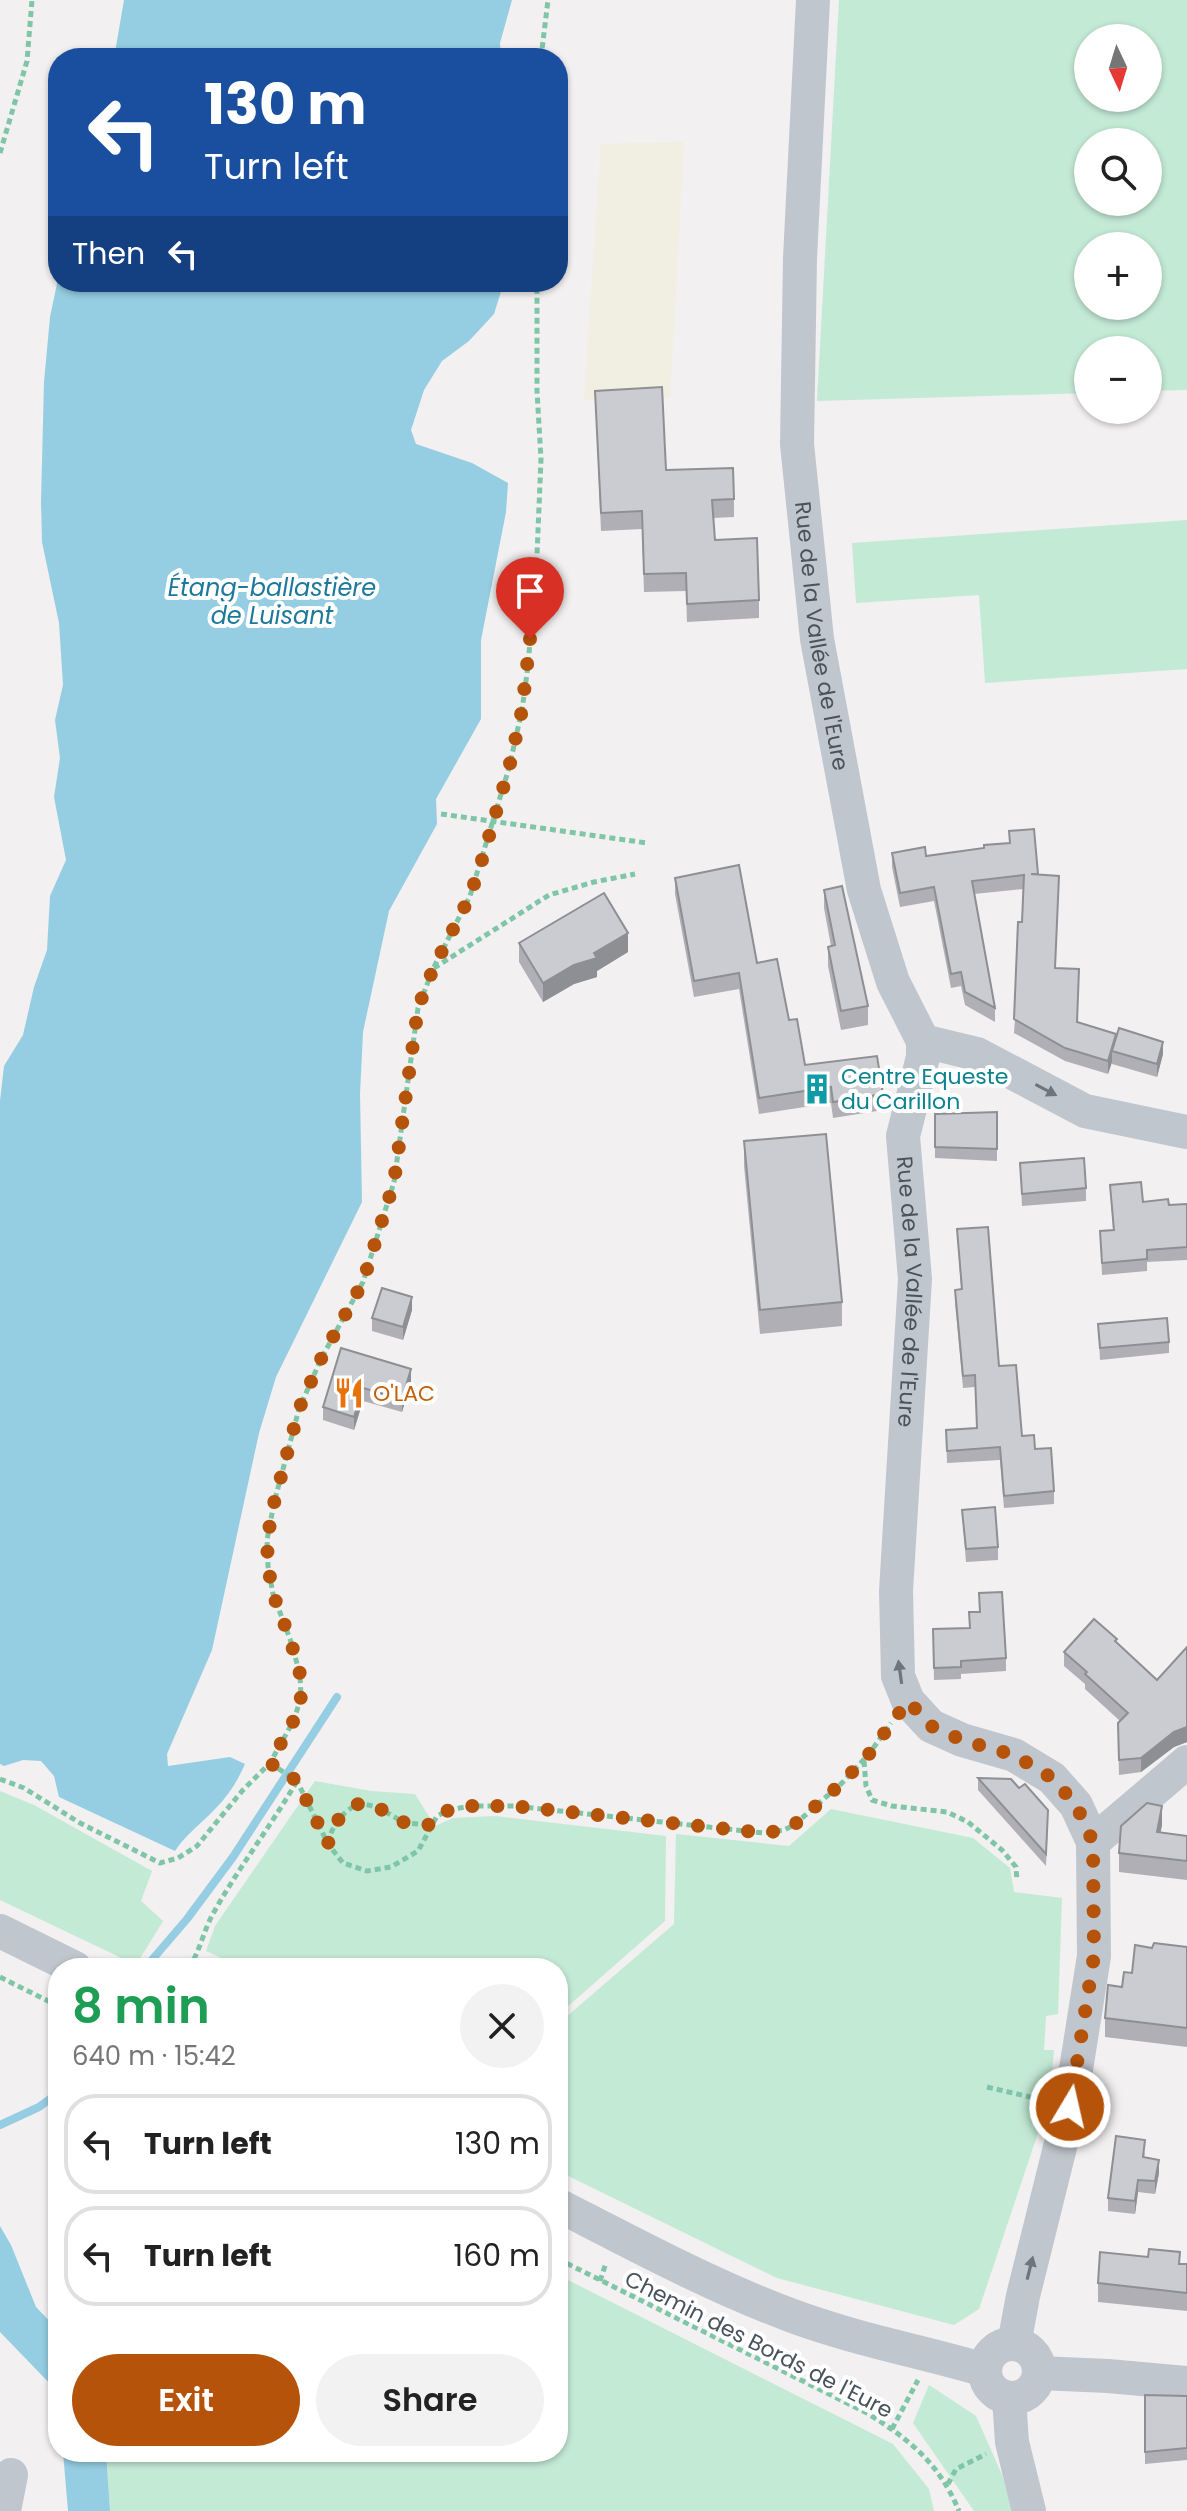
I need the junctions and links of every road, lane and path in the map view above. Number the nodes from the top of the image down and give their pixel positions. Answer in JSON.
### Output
{"nodes":[{"id":1,"x":32,"y":0,"type":"edge"},
{"id":2,"x":548,"y":0,"type":"edge"},
{"id":3,"x":813,"y":0,"type":"edge"},
{"id":4,"x":542,"y":48,"type":"edge"},
{"id":5,"x":0,"y":153,"type":"edge"},
{"id":6,"x":537,"y":292,"type":"edge"},
{"id":7,"x":441,"y":814,"type":"dead end"},
{"id":8,"x":492,"y":822,"type":"junction"},
{"id":9,"x":647,"y":843,"type":"dead end"},
{"id":10,"x":635,"y":874,"type":"dead end"},
{"id":11,"x":433,"y":969,"type":"junction"},
{"id":12,"x":923,"y":1041,"type":"junction"},
{"id":13,"x":1187,"y":1132,"type":"edge"},
{"id":14,"x":908,"y":1701,"type":"junction"},
{"id":15,"x":864,"y":1760,"type":"junction"},
{"id":16,"x":1187,"y":1762,"type":"edge"},
{"id":17,"x":270,"y":1763,"type":"junction"},
{"id":18,"x":0,"y":1779,"type":"edge"},
{"id":19,"x":297,"y":1781,"type":"junction"},
{"id":20,"x":431,"y":1825,"type":"junction"},
{"id":21,"x":1093,"y":1842,"type":"junction"},
{"id":22,"x":328,"y":1844,"type":"junction"},
{"id":23,"x":1017,"y":1881,"type":"dead end"},
{"id":24,"x":0,"y":1931,"type":"edge"},
{"id":25,"x":55,"y":1958,"type":"edge"},
{"id":26,"x":193,"y":1958,"type":"edge"},
{"id":27,"x":0,"y":1977,"type":"edge"},
{"id":28,"x":48,"y":2001,"type":"edge"},
{"id":29,"x":987,"y":2087,"type":"dead end"},
{"id":30,"x":1056,"y":2104,"type":"dead end"},
{"id":31,"x":568,"y":2210,"type":"edge"},
{"id":32,"x":568,"y":2264,"type":"edge"},
{"id":33,"x":1014,"y":2344,"type":"junction"},
{"id":34,"x":985,"y":2370,"type":"junction"},
{"id":35,"x":1039,"y":2373,"type":"junction"},
{"id":36,"x":1187,"y":2383,"type":"edge"},
{"id":37,"x":1009,"y":2398,"type":"junction"},
{"id":38,"x":1012,"y":2442,"type":"junction"},
{"id":39,"x":11,"y":2475,"type":"dead end"},
{"id":40,"x":948,"y":2484,"type":"junction"},
{"id":41,"x":4,"y":2511,"type":"edge"},
{"id":42,"x":959,"y":2511,"type":"edge"},
{"id":43,"x":1029,"y":2511,"type":"edge"}],
"edges":[{"from":1,"to":5,"type":"path"},
{"from":2,"to":4,"type":"path"},
{"from":3,"to":12,"type":"street","name":"Rue de la Vallée de l'Eure"},
{"from":6,"to":8,"type":"path"},
{"from":7,"to":8,"type":"path"},
{"from":8,"to":9,"type":"path"},
{"from":8,"to":11,"type":"path"},
{"from":10,"to":11,"type":"path"},
{"from":11,"to":17,"type":"path"},
{"from":12,"to":13,"type":"street","one_way":true},
{"from":14,"to":12,"type":"street","name":"Rue de la Vallée de l'Eure","one_way":true},
{"from":14,"to":15,"type":"path"},
{"from":14,"to":21,"type":"street"},
{"from":15,"to":20,"type":"path"},
{"from":15,"to":23,"type":"path"},
{"from":16,"to":21,"type":"street"},
{"from":17,"to":18,"type":"path"},
{"from":17,"to":19,"type":"path"},
{"from":19,"to":22,"type":"path"},
{"from":19,"to":26,"type":"path"},
{"from":20,"to":22,"type":"path"},
{"from":20,"to":22,"type":"path"},
{"from":33,"to":21,"type":"street","one_way":true},
{"from":24,"to":25,"type":"street"},
{"from":27,"to":28,"type":"path"},
{"from":29,"to":30,"type":"path"},
{"from":31,"to":34,"type":"street"},
{"from":32,"to":40,"type":"path","name":"Chemin des Bords de l'Eure"},
{"from":33,"to":34,"type":"street"},
{"from":33,"to":35,"type":"street"},
{"from":34,"to":37,"type":"street"},
{"from":35,"to":36,"type":"street"},
{"from":35,"to":37,"type":"street"},
{"from":37,"to":38,"type":"street"},
{"from":38,"to":40,"type":"path"},
{"from":38,"to":43,"type":"street"},
{"from":39,"to":41,"type":"street"},
{"from":40,"to":42,"type":"path","name":"Chemin des Bords de l'Eure"}]}
